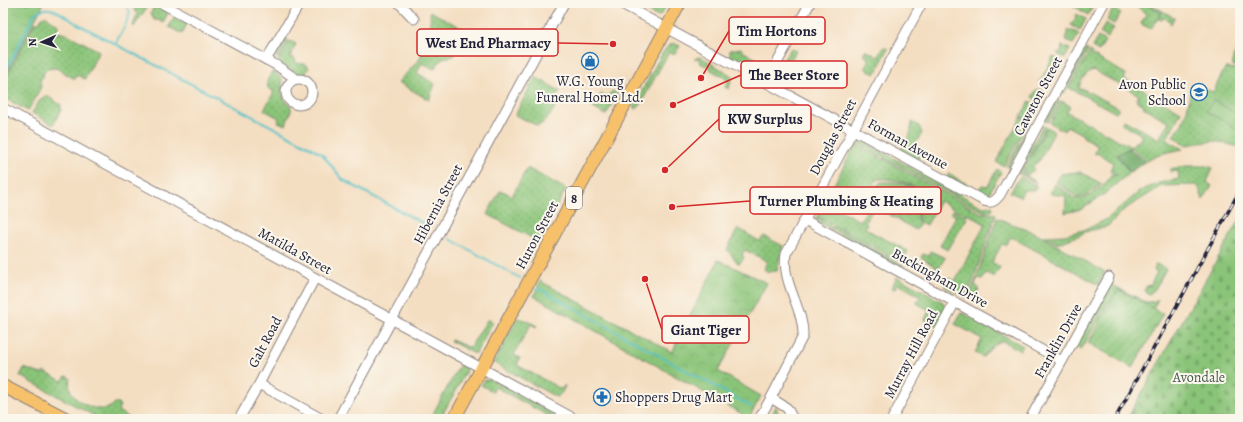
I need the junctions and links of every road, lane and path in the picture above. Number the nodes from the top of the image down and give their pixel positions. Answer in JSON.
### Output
{"nodes":[{"id":1,"x":161,"y":3,"type":"edge"},
{"id":2,"x":300,"y":3,"type":"edge"},
{"id":3,"x":399,"y":3,"type":"edge"},
{"id":4,"x":564,"y":3,"type":"edge"},
{"id":5,"x":620,"y":3,"type":"edge"},
{"id":6,"x":680,"y":3,"type":"edge"},
{"id":7,"x":810,"y":3,"type":"edge"},
{"id":8,"x":922,"y":3,"type":"edge"},
{"id":9,"x":1104,"y":3,"type":"edge"},
{"id":10,"x":414,"y":19,"type":"dead end"},
{"id":11,"x":666,"y":28,"type":"junction"},
{"id":12,"x":266,"y":60,"type":"junction"},
{"id":13,"x":296,"y":79,"type":"dead end"},
{"id":14,"x":766,"y":83,"type":"junction"},
{"id":15,"x":4,"y":112,"type":"edge"},
{"id":16,"x":853,"y":130,"type":"junction"},
{"id":17,"x":994,"y":201,"type":"joint"},
{"id":18,"x":805,"y":220,"type":"junction"},
{"id":19,"x":1110,"y":277,"type":"dead end"},
{"id":20,"x":315,"y":278,"type":"junction"},
{"id":21,"x":955,"y":302,"type":"junction"},
{"id":22,"x":392,"y":320,"type":"junction"},
{"id":23,"x":1062,"y":361,"type":"junction"},
{"id":24,"x":482,"y":368,"type":"junction"},
{"id":25,"x":259,"y":384,"type":"junction"},
{"id":26,"x":3,"y":386,"type":"edge"},
{"id":27,"x":771,"y":398,"type":"junction"},
{"id":28,"x":66,"y":419,"type":"edge"},
{"id":29,"x":239,"y":419,"type":"edge"},
{"id":30,"x":322,"y":419,"type":"edge"},
{"id":31,"x":338,"y":419,"type":"edge"},
{"id":32,"x":454,"y":419,"type":"edge"},
{"id":33,"x":575,"y":419,"type":"edge"},
{"id":34,"x":759,"y":419,"type":"edge"},
{"id":35,"x":793,"y":419,"type":"edge"},
{"id":36,"x":892,"y":419,"type":"edge"},
{"id":37,"x":1030,"y":419,"type":"edge"}],
"edges":[{"from":1,"to":12,"type":"street"},
{"from":2,"to":12,"type":"street"},
{"from":3,"to":10,"type":"street"},
{"from":4,"to":22,"type":"street","name":"Hibernia Street"},
{"from":5,"to":11,"type":"street","name":"Forman Avenue"},
{"from":6,"to":11,"type":"main road","name":"Huron Street","number":"8"},
{"from":7,"to":14,"type":"street"},
{"from":8,"to":16,"type":"street","name":"Douglas Street"},
{"from":9,"to":17,"type":"street","name":"Cawston Street"},
{"from":11,"to":14,"type":"street","name":"Forman Avenue"},
{"from":11,"to":24,"type":"main road","name":"Huron Street","number":"8"},
{"from":12,"to":13,"type":"street"},
{"from":14,"to":16,"type":"street","name":"Forman Avenue"},
{"from":15,"to":20,"type":"street","name":"Matilda Street"},
{"from":16,"to":17,"type":"street","name":"Forman Avenue"},
{"from":16,"to":18,"type":"street","name":"Douglas Street"},
{"from":18,"to":21,"type":"street","name":"Buckingham Drive"},
{"from":18,"to":27,"type":"street","name":"Douglas Street"},
{"from":19,"to":23,"type":"street","name":"Franklin Drive"},
{"from":20,"to":22,"type":"street","name":"Matilda Street"},
{"from":20,"to":25,"type":"street","name":"Galt Road"},
{"from":21,"to":23,"type":"street","name":"Buckingham Drive"},
{"from":21,"to":36,"type":"street","name":"Murray Hill Road"},
{"from":22,"to":24,"type":"street","name":"Matilda Street"},
{"from":22,"to":31,"type":"street","name":"Hibernia Street"},
{"from":23,"to":37,"type":"street","name":"Franklin Drive"},
{"from":24,"to":32,"type":"main road","name":"Huron Street","number":"8"},
{"from":24,"to":33,"type":"street","name":"Matilda Street"},
{"from":25,"to":29,"type":"street","name":"Galt Road"},
{"from":25,"to":30,"type":"street"},
{"from":26,"to":28,"type":"main road"},
{"from":27,"to":34,"type":"street","name":"Douglas Street"},
{"from":27,"to":35,"type":"street"}]}
